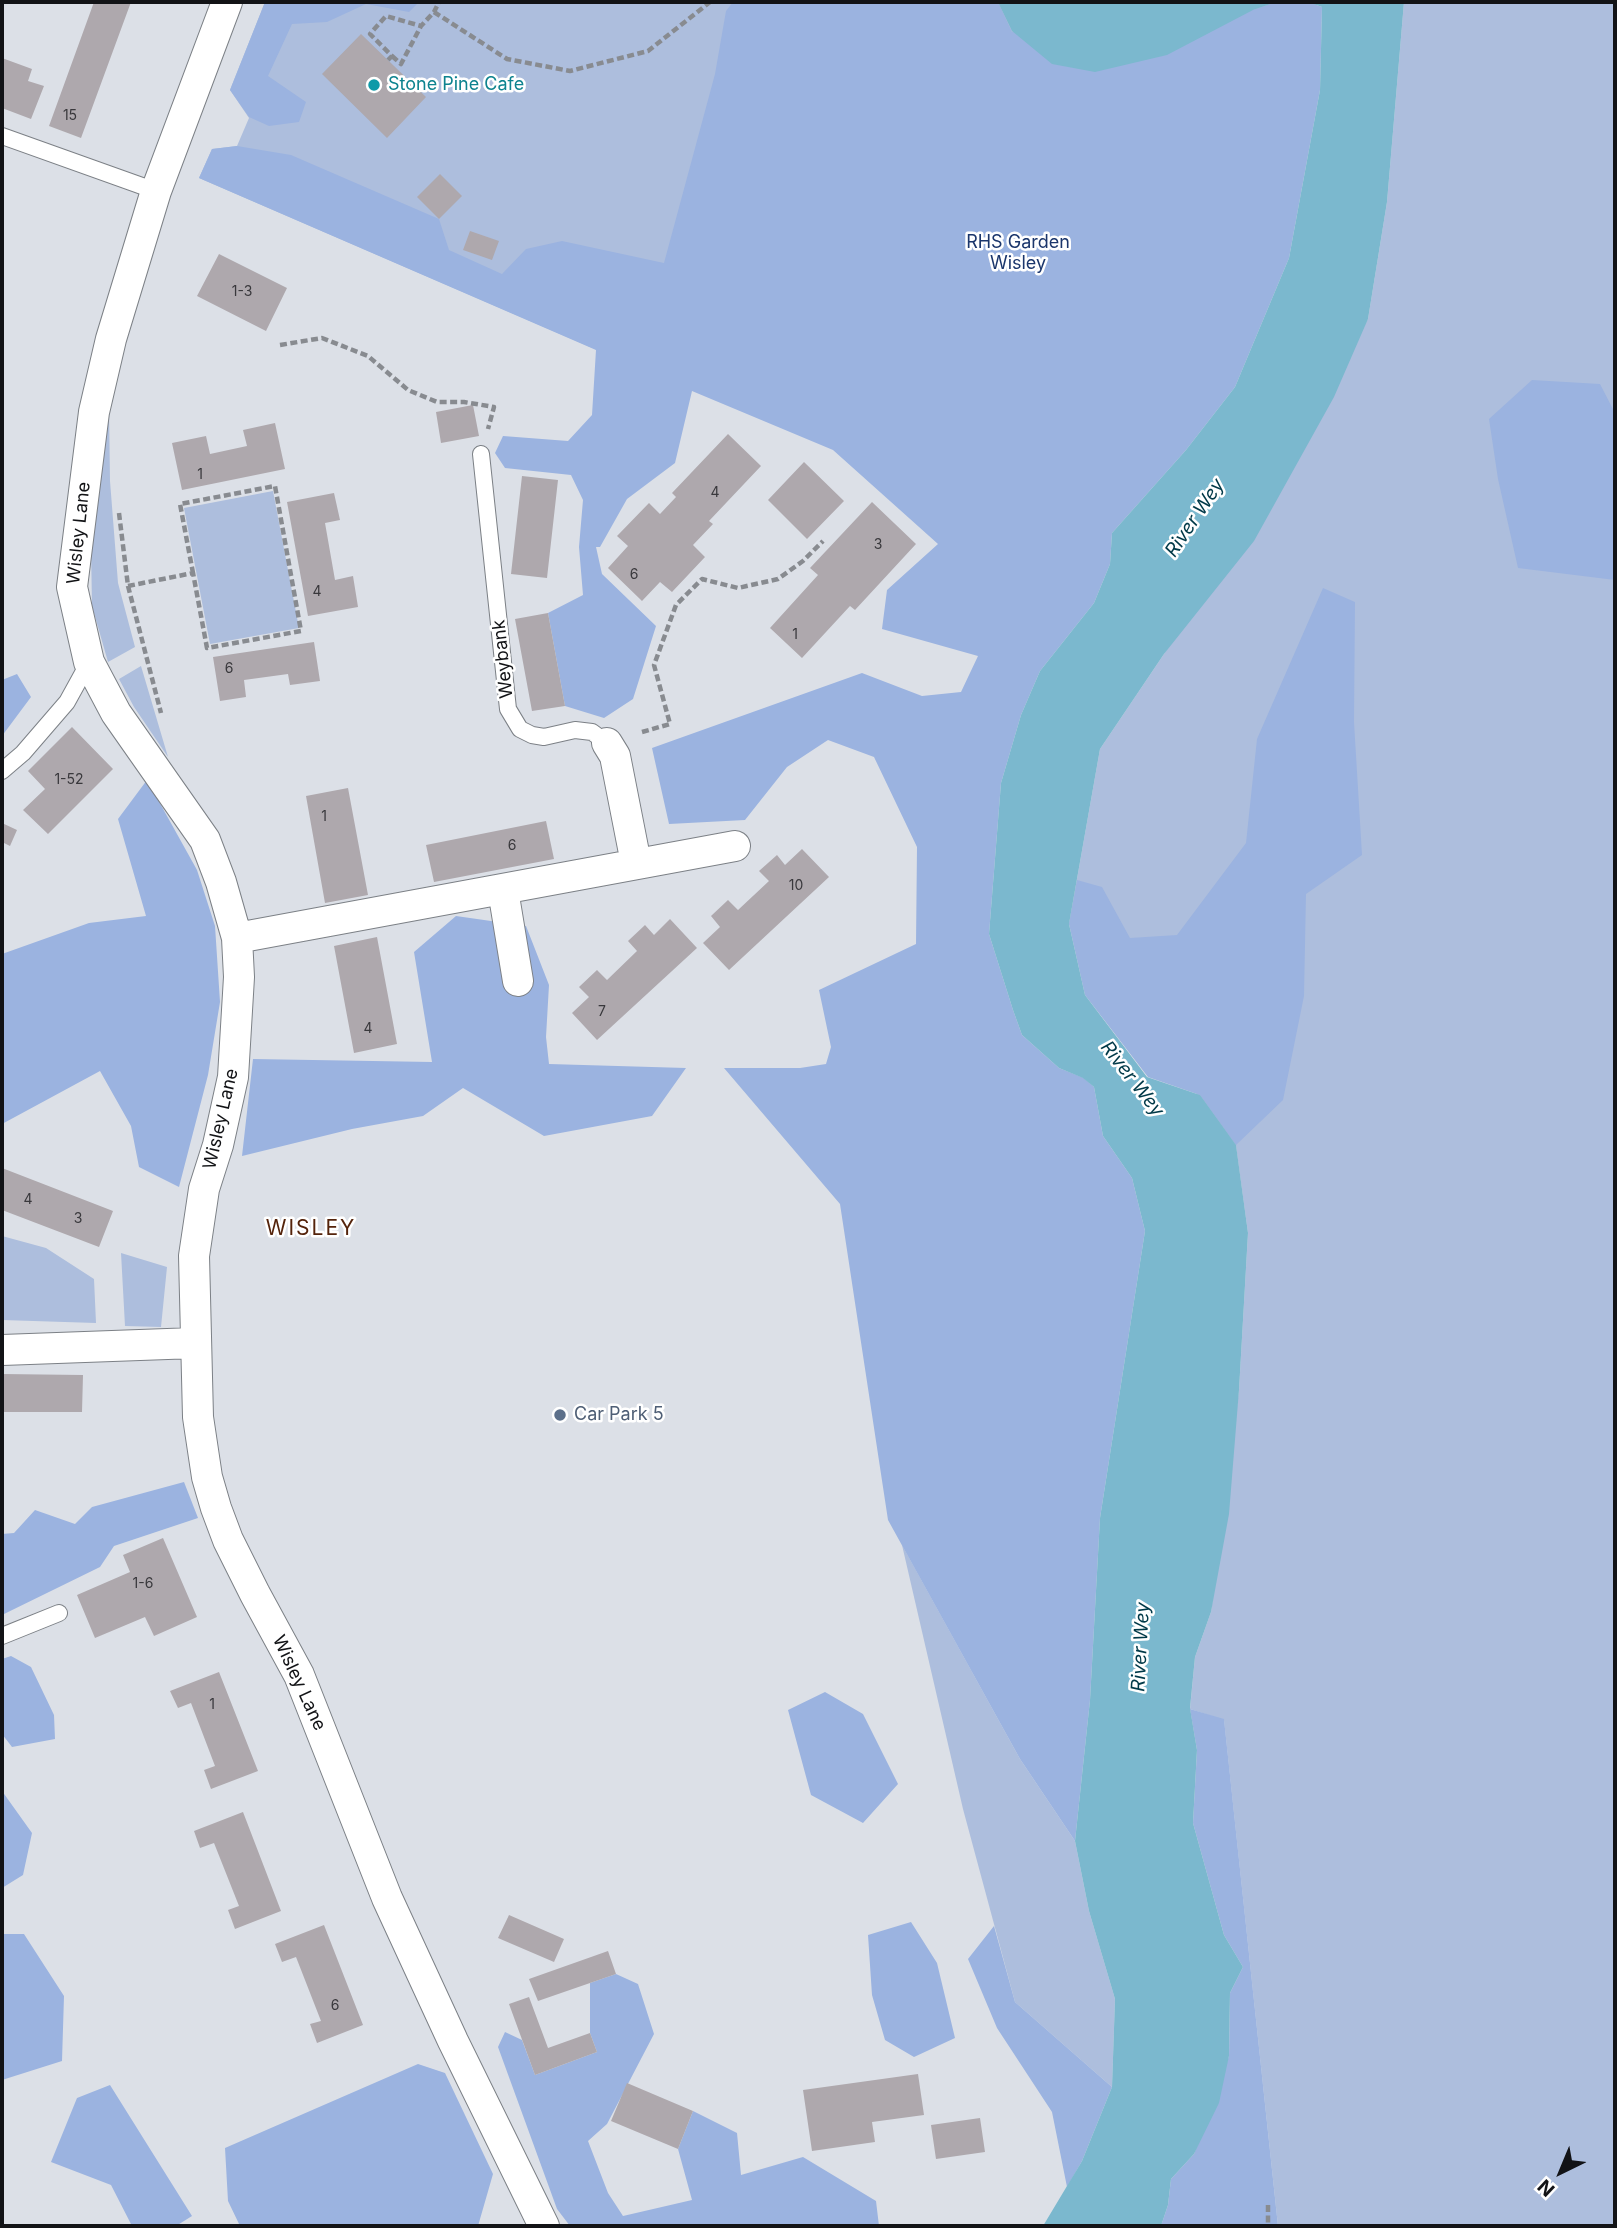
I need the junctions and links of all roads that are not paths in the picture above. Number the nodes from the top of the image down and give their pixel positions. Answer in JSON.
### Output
{"nodes":[{"id":1,"x":227,"y":2,"type":"edge"},
{"id":2,"x":2,"y":136,"type":"edge"},
{"id":3,"x":156,"y":191,"type":"junction"},
{"id":4,"x":481,"y":454,"type":"road end"},
{"id":5,"x":89,"y":662,"type":"junction"},
{"id":6,"x":607,"y":743,"type":"joint"},
{"id":7,"x":2,"y":771,"type":"edge"},
{"id":8,"x":735,"y":846,"type":"dead end"},
{"id":9,"x":636,"y":863,"type":"junction"},
{"id":10,"x":503,"y":890,"type":"junction"},
{"id":11,"x":237,"y":938,"type":"junction"},
{"id":12,"x":518,"y":981,"type":"dead end"},
{"id":13,"x":195,"y":1343,"type":"junction"},
{"id":14,"x":2,"y":1350,"type":"edge"},
{"id":15,"x":59,"y":1613,"type":"dead end"},
{"id":16,"x":2,"y":1636,"type":"edge"},
{"id":17,"x":544,"y":2226,"type":"edge"}],
"edges":[{"from":1,"to":3,"type":"street","name":"Wisley Lane"},
{"from":2,"to":3,"type":"lane"},
{"from":3,"to":5,"type":"street","name":"Wisley Lane"},
{"from":4,"to":6,"type":"lane","name":"Weybank"},
{"from":5,"to":7,"type":"lane"},
{"from":5,"to":11,"type":"street","name":"Wisley Lane"},
{"from":6,"to":9,"type":"street"},
{"from":8,"to":9,"type":"street"},
{"from":9,"to":10,"type":"street"},
{"from":10,"to":11,"type":"street"},
{"from":10,"to":12,"type":"street"},
{"from":11,"to":13,"type":"street","name":"Wisley Lane"},
{"from":13,"to":14,"type":"street"},
{"from":13,"to":17,"type":"street","name":"Wisley Lane"},
{"from":15,"to":16,"type":"lane"}]}
